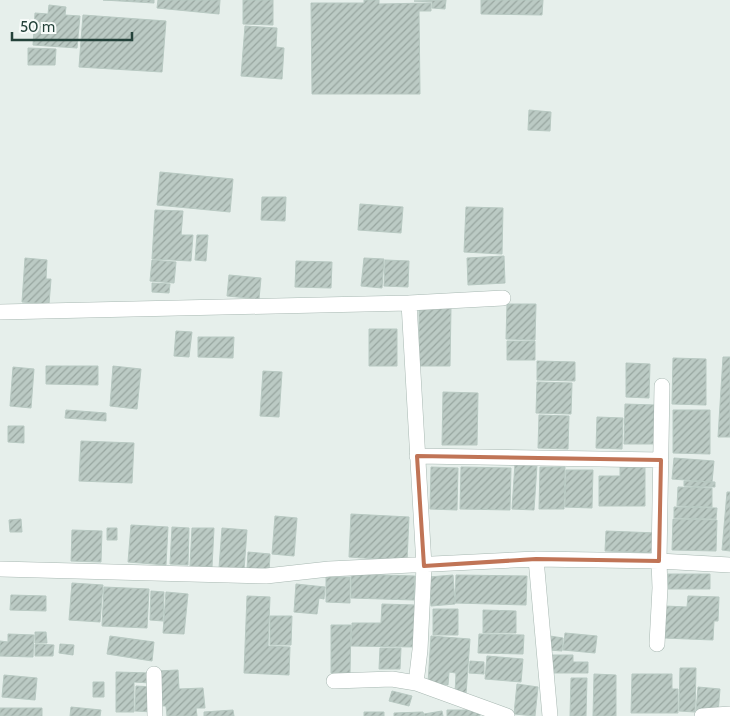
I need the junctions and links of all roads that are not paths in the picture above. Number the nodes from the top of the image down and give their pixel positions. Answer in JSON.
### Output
{"nodes":[{"id":1,"x":503,"y":298,"type":"dead end"},
{"id":2,"x":409,"y":303,"type":"junction"},
{"id":3,"x":0,"y":312,"type":"edge"},
{"id":4,"x":662,"y":386,"type":"dead end"},
{"id":5,"x":418,"y":456,"type":"junction"},
{"id":6,"x":662,"y":460,"type":"junction"},
{"id":7,"x":536,"y":559,"type":"junction"},
{"id":8,"x":659,"y":561,"type":"junction"},
{"id":9,"x":730,"y":565,"type":"edge"},
{"id":10,"x":424,"y":566,"type":"junction"},
{"id":11,"x":0,"y":569,"type":"edge"},
{"id":12,"x":657,"y":644,"type":"dead end"},
{"id":13,"x":154,"y":674,"type":"dead end"},
{"id":14,"x":334,"y":681,"type":"dead end"},
{"id":15,"x":416,"y":683,"type":"junction"},
{"id":16,"x":730,"y":714,"type":"edge"},
{"id":17,"x":155,"y":716,"type":"edge"},
{"id":18,"x":507,"y":716,"type":"edge"},
{"id":19,"x":550,"y":716,"type":"edge"},
{"id":20,"x":702,"y":716,"type":"edge"}],
"edges":[{"from":1,"to":2,"type":"street"},
{"from":2,"to":3,"type":"street"},
{"from":2,"to":5,"type":"street"},
{"from":4,"to":6,"type":"street"},
{"from":5,"to":6,"type":"street"},
{"from":5,"to":10,"type":"street"},
{"from":6,"to":8,"type":"street"},
{"from":7,"to":8,"type":"street"},
{"from":7,"to":10,"type":"street"},
{"from":7,"to":19,"type":"street"},
{"from":8,"to":9,"type":"street"},
{"from":8,"to":12,"type":"street"},
{"from":10,"to":11,"type":"street"},
{"from":10,"to":15,"type":"street"},
{"from":13,"to":17,"type":"street"},
{"from":14,"to":15,"type":"street"},
{"from":15,"to":18,"type":"street"},
{"from":16,"to":20,"type":"street"}]}
